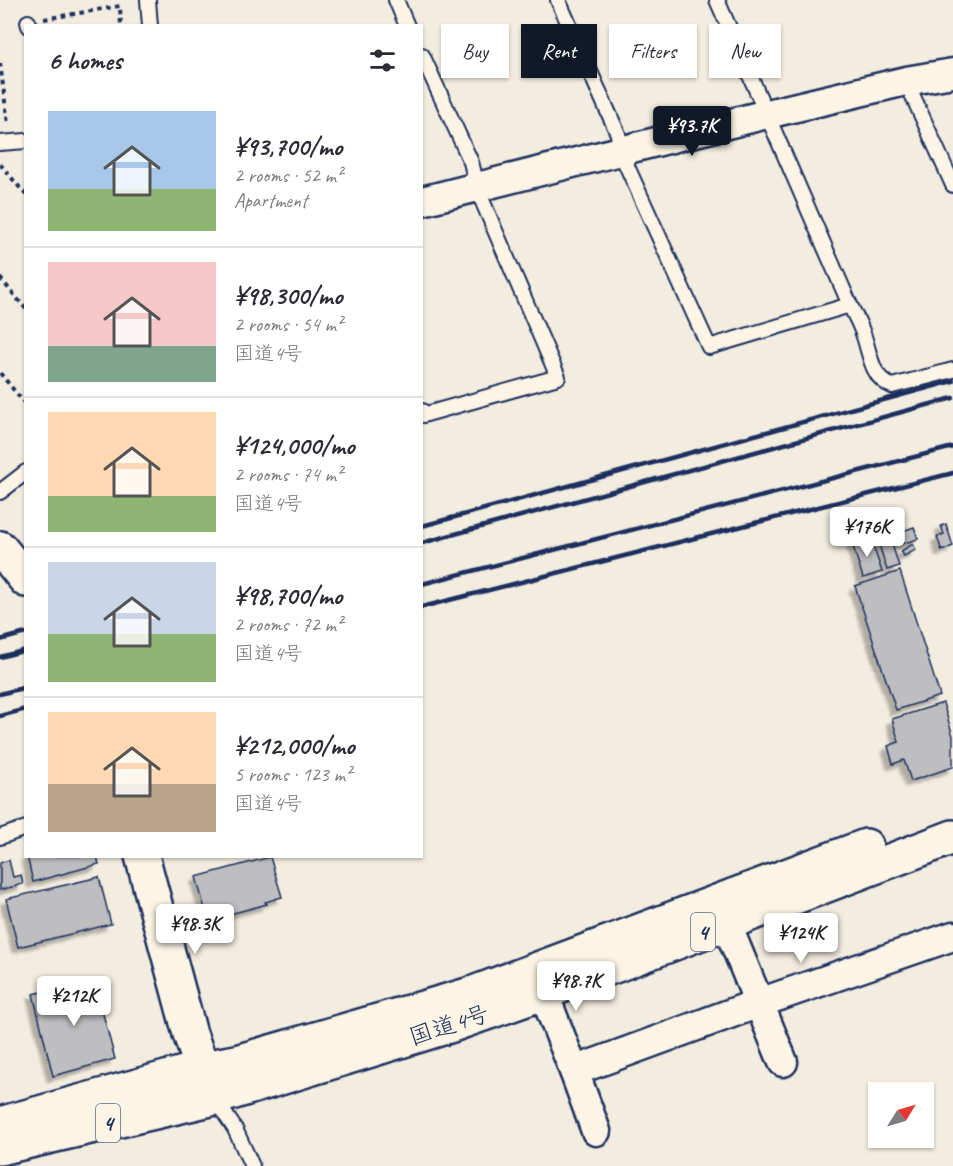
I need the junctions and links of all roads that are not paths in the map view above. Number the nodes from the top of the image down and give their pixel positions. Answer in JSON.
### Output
{"nodes":[{"id":1,"x":148,"y":0,"type":"edge"},
{"id":2,"x":396,"y":0,"type":"edge"},
{"id":3,"x":558,"y":0,"type":"edge"},
{"id":4,"x":717,"y":0,"type":"edge"},
{"id":5,"x":150,"y":24,"type":"edge"},
{"id":6,"x":407,"y":24,"type":"edge"},
{"id":7,"x":423,"y":58,"type":"edge"},
{"id":8,"x":953,"y":73,"type":"edge"},
{"id":9,"x":906,"y":81,"type":"junction"},
{"id":10,"x":767,"y":114,"type":"junction"},
{"id":11,"x":24,"y":141,"type":"edge"},
{"id":12,"x":5,"y":143,"type":"edge"},
{"id":13,"x":620,"y":150,"type":"junction"},
{"id":14,"x":953,"y":184,"type":"edge"},
{"id":15,"x":477,"y":186,"type":"junction"},
{"id":16,"x":423,"y":201,"type":"edge"},
{"id":17,"x":850,"y":305,"type":"junction"},
{"id":18,"x":953,"y":370,"type":"edge"},
{"id":19,"x":423,"y":415,"type":"edge"},
{"id":20,"x":24,"y":474,"type":"edge"},
{"id":21,"x":0,"y":492,"type":"edge"},
{"id":22,"x":0,"y":548,"type":"edge"},
{"id":23,"x":24,"y":578,"type":"edge"},
{"id":24,"x":953,"y":814,"type":"edge"},
{"id":25,"x":24,"y":829,"type":"edge"},
{"id":26,"x":0,"y":837,"type":"edge"},
{"id":27,"x":953,"y":837,"type":"edge"},
{"id":28,"x":143,"y":858,"type":"edge"},
{"id":29,"x":722,"y":912,"type":"junction"},
{"id":30,"x":953,"y":936,"type":"edge"},
{"id":31,"x":539,"y":982,"type":"junction"},
{"id":32,"x":759,"y":1003,"type":"junction"},
{"id":33,"x":783,"y":1062,"type":"dead end"},
{"id":34,"x":574,"y":1071,"type":"junction"},
{"id":35,"x":208,"y":1083,"type":"junction"},
{"id":36,"x":0,"y":1124,"type":"edge"},
{"id":37,"x":596,"y":1131,"type":"dead end"},
{"id":38,"x":0,"y":1148,"type":"edge"},
{"id":39,"x":252,"y":1166,"type":"edge"}],
"edges":[{"from":1,"to":5,"type":"lane"},
{"from":2,"to":6,"type":"lane"},
{"from":3,"to":13,"type":"lane"},
{"from":4,"to":10,"type":"lane"},
{"from":7,"to":15,"type":"lane"},
{"from":8,"to":9,"type":"street"},
{"from":9,"to":10,"type":"street"},
{"from":9,"to":14,"type":"lane"},
{"from":10,"to":13,"type":"street"},
{"from":10,"to":17,"type":"lane"},
{"from":11,"to":12,"type":"lane"},
{"from":13,"to":15,"type":"street"},
{"from":13,"to":17,"type":"lane"},
{"from":15,"to":16,"type":"street"},
{"from":15,"to":19,"type":"lane"},
{"from":17,"to":18,"type":"lane"},
{"from":20,"to":21,"type":"lane"},
{"from":22,"to":23,"type":"main road"},
{"from":24,"to":29,"type":"main road","name":"国道4号","number":"4"},
{"from":25,"to":26,"type":"lane"},
{"from":27,"to":29,"type":"main road","name":"国道4号","number":"4"},
{"from":28,"to":35,"type":"main road"},
{"from":29,"to":31,"type":"main road","name":"国道4号","number":"4"},
{"from":29,"to":32,"type":"street"},
{"from":30,"to":32,"type":"street"},
{"from":31,"to":34,"type":"street"},
{"from":31,"to":35,"type":"main road","name":"国道4号","number":"4"},
{"from":32,"to":33,"type":"street"},
{"from":32,"to":34,"type":"street"},
{"from":34,"to":37,"type":"street"},
{"from":35,"to":36,"type":"main road","name":"国道4号","number":"4"},
{"from":35,"to":38,"type":"main road","name":"国道4号","number":"4"},
{"from":35,"to":39,"type":"lane"}]}
